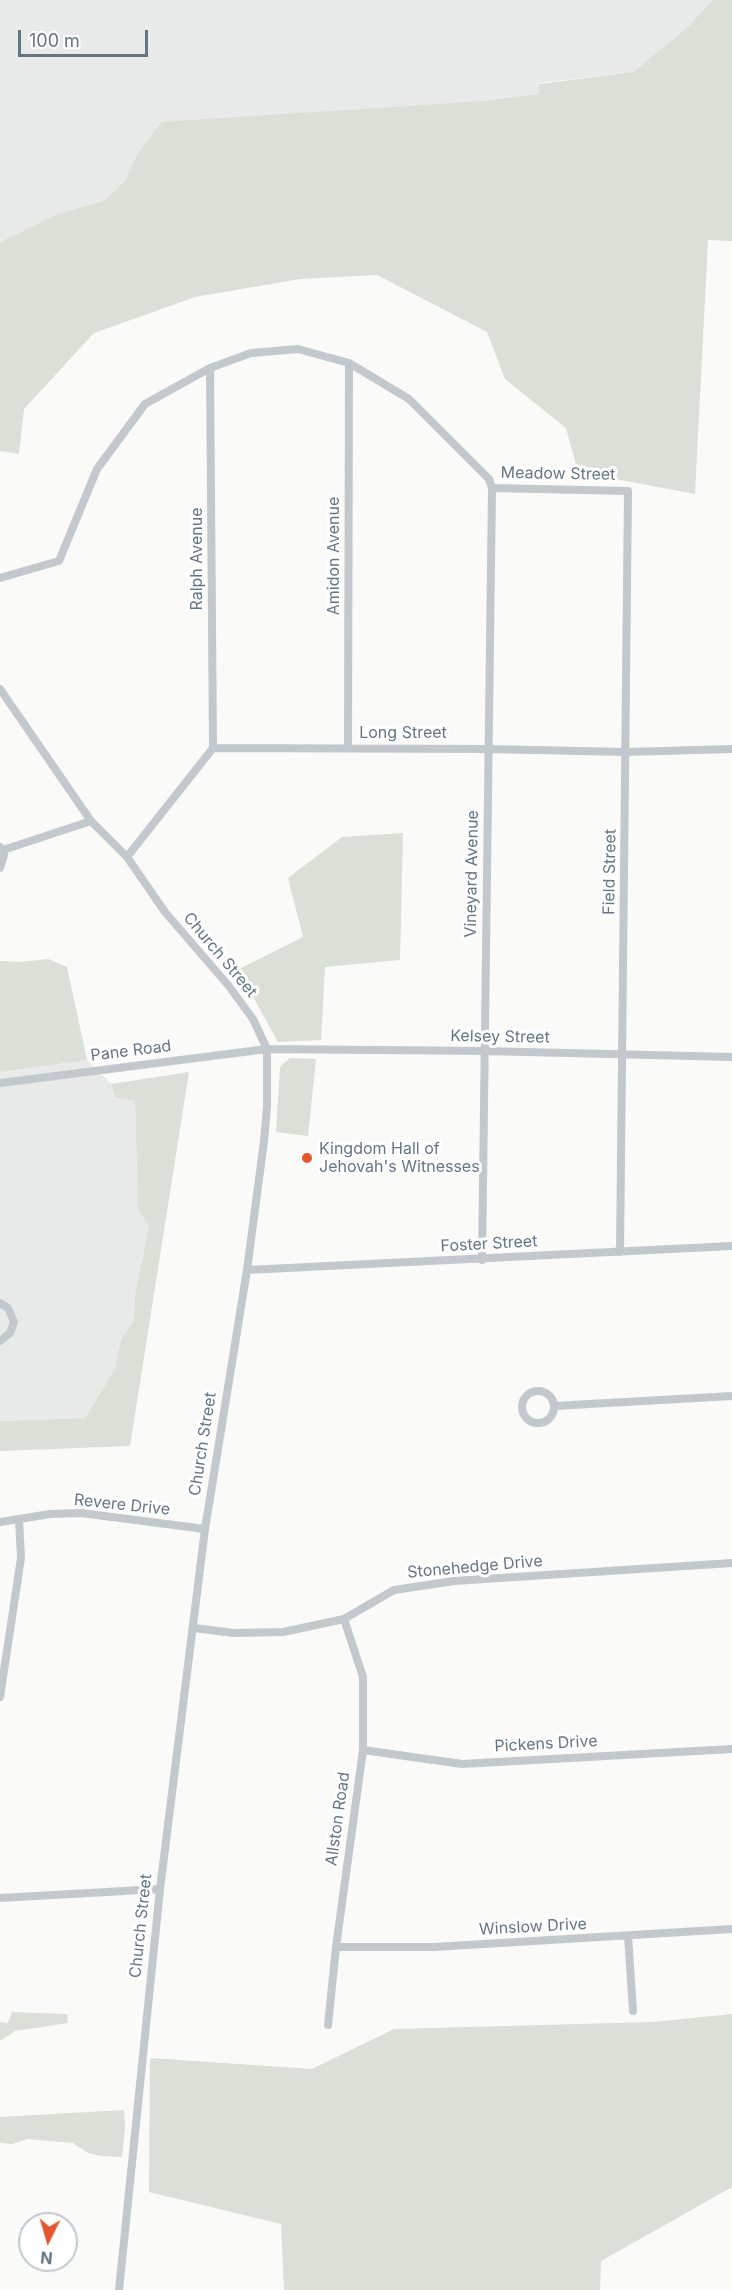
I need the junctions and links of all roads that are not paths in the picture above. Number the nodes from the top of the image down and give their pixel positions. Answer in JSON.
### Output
{"nodes":[{"id":1,"x":349,"y":363,"type":"junction"},
{"id":2,"x":210,"y":369,"type":"junction"},
{"id":3,"x":492,"y":488,"type":"junction"},
{"id":4,"x":628,"y":491,"type":"joint"},
{"id":5,"x":0,"y":578,"type":"edge"},
{"id":6,"x":0,"y":689,"type":"edge"},
{"id":7,"x":213,"y":748,"type":"junction"},
{"id":8,"x":348,"y":748,"type":"junction"},
{"id":9,"x":489,"y":749,"type":"junction"},
{"id":10,"x":732,"y":749,"type":"edge"},
{"id":11,"x":626,"y":752,"type":"junction"},
{"id":12,"x":92,"y":821,"type":"junction"},
{"id":13,"x":1,"y":848,"type":"edge"},
{"id":14,"x":127,"y":857,"type":"junction"},
{"id":15,"x":0,"y":868,"type":"edge"},
{"id":16,"x":267,"y":1049,"type":"junction"},
{"id":17,"x":484,"y":1051,"type":"junction"},
{"id":18,"x":623,"y":1054,"type":"junction"},
{"id":19,"x":732,"y":1057,"type":"edge"},
{"id":20,"x":0,"y":1083,"type":"edge"},
{"id":21,"x":732,"y":1246,"type":"edge"},
{"id":22,"x":620,"y":1252,"type":"junction"},
{"id":23,"x":482,"y":1260,"type":"junction"},
{"id":24,"x":247,"y":1270,"type":"junction"},
{"id":25,"x":0,"y":1303,"type":"edge"},
{"id":26,"x":0,"y":1341,"type":"edge"},
{"id":27,"x":732,"y":1396,"type":"edge"},
{"id":28,"x":554,"y":1406,"type":"dead end"},
{"id":29,"x":19,"y":1519,"type":"junction"},
{"id":30,"x":0,"y":1522,"type":"edge"},
{"id":31,"x":205,"y":1529,"type":"junction"},
{"id":32,"x":732,"y":1563,"type":"edge"},
{"id":33,"x":344,"y":1619,"type":"junction"},
{"id":34,"x":194,"y":1628,"type":"junction"},
{"id":35,"x":0,"y":1697,"type":"edge"},
{"id":36,"x":732,"y":1749,"type":"edge"},
{"id":37,"x":363,"y":1750,"type":"junction"},
{"id":38,"x":160,"y":1889,"type":"junction"},
{"id":39,"x":0,"y":1898,"type":"edge"},
{"id":40,"x":732,"y":1929,"type":"edge"},
{"id":41,"x":628,"y":1936,"type":"junction"},
{"id":42,"x":336,"y":1947,"type":"junction"},
{"id":43,"x":633,"y":2011,"type":"dead end"},
{"id":44,"x":328,"y":2025,"type":"dead end"},
{"id":45,"x":119,"y":2290,"type":"edge"}],
"edges":[{"from":1,"to":2,"type":"street","name":"Meadow Street"},
{"from":1,"to":3,"type":"street","name":"Meadow Street"},
{"from":1,"to":8,"type":"street","name":"Amidon Avenue"},
{"from":2,"to":5,"type":"street","name":"Meadow Street"},
{"from":2,"to":7,"type":"street","name":"Ralph Avenue"},
{"from":3,"to":4,"type":"street","name":"Meadow Street"},
{"from":3,"to":9,"type":"street","name":"Vineyard Avenue"},
{"from":4,"to":11,"type":"street","name":"Field Street"},
{"from":6,"to":12,"type":"street","name":"Church Street"},
{"from":7,"to":8,"type":"street","name":"Long Street"},
{"from":7,"to":14,"type":"street"},
{"from":8,"to":9,"type":"street","name":"Long Street"},
{"from":9,"to":11,"type":"street","name":"Long Street"},
{"from":9,"to":17,"type":"street","name":"Vineyard Avenue"},
{"from":10,"to":11,"type":"street","name":"Long Street"},
{"from":11,"to":18,"type":"street","name":"Field Street"},
{"from":12,"to":13,"type":"street"},
{"from":12,"to":14,"type":"street","name":"Church Street"},
{"from":13,"to":15,"type":"street"},
{"from":14,"to":16,"type":"street","name":"Church Street"},
{"from":16,"to":17,"type":"street","name":"Kelsey Street"},
{"from":16,"to":20,"type":"street","name":"Pane Road"},
{"from":16,"to":24,"type":"street","name":"Church Street"},
{"from":17,"to":18,"type":"street","name":"Kelsey Street"},
{"from":17,"to":23,"type":"street","name":"Vineyard Avenue"},
{"from":18,"to":19,"type":"street","name":"Kelsey Street"},
{"from":18,"to":22,"type":"street","name":"Field Street"},
{"from":21,"to":22,"type":"street","name":"Foster Street"},
{"from":22,"to":23,"type":"street","name":"Foster Street"},
{"from":23,"to":24,"type":"street","name":"Foster Street"},
{"from":24,"to":31,"type":"street","name":"Church Street"},
{"from":25,"to":26,"type":"street"},
{"from":27,"to":28,"type":"street"},
{"from":29,"to":30,"type":"street","name":"Revere Drive"},
{"from":29,"to":31,"type":"street","name":"Revere Drive"},
{"from":29,"to":35,"type":"street"},
{"from":31,"to":34,"type":"street","name":"Church Street"},
{"from":32,"to":33,"type":"street","name":"Stonehedge Drive"},
{"from":33,"to":34,"type":"street","name":"Stonehedge Drive"},
{"from":33,"to":37,"type":"street","name":"Allston Road"},
{"from":34,"to":38,"type":"street","name":"Church Street"},
{"from":36,"to":37,"type":"street","name":"Pickens Drive"},
{"from":37,"to":42,"type":"street","name":"Allston Road"},
{"from":38,"to":39,"type":"street"},
{"from":38,"to":45,"type":"street","name":"Church Street"},
{"from":40,"to":41,"type":"street","name":"Winslow Drive"},
{"from":41,"to":42,"type":"street","name":"Winslow Drive"},
{"from":41,"to":43,"type":"street"},
{"from":42,"to":44,"type":"street","name":"Allston Road"}]}
